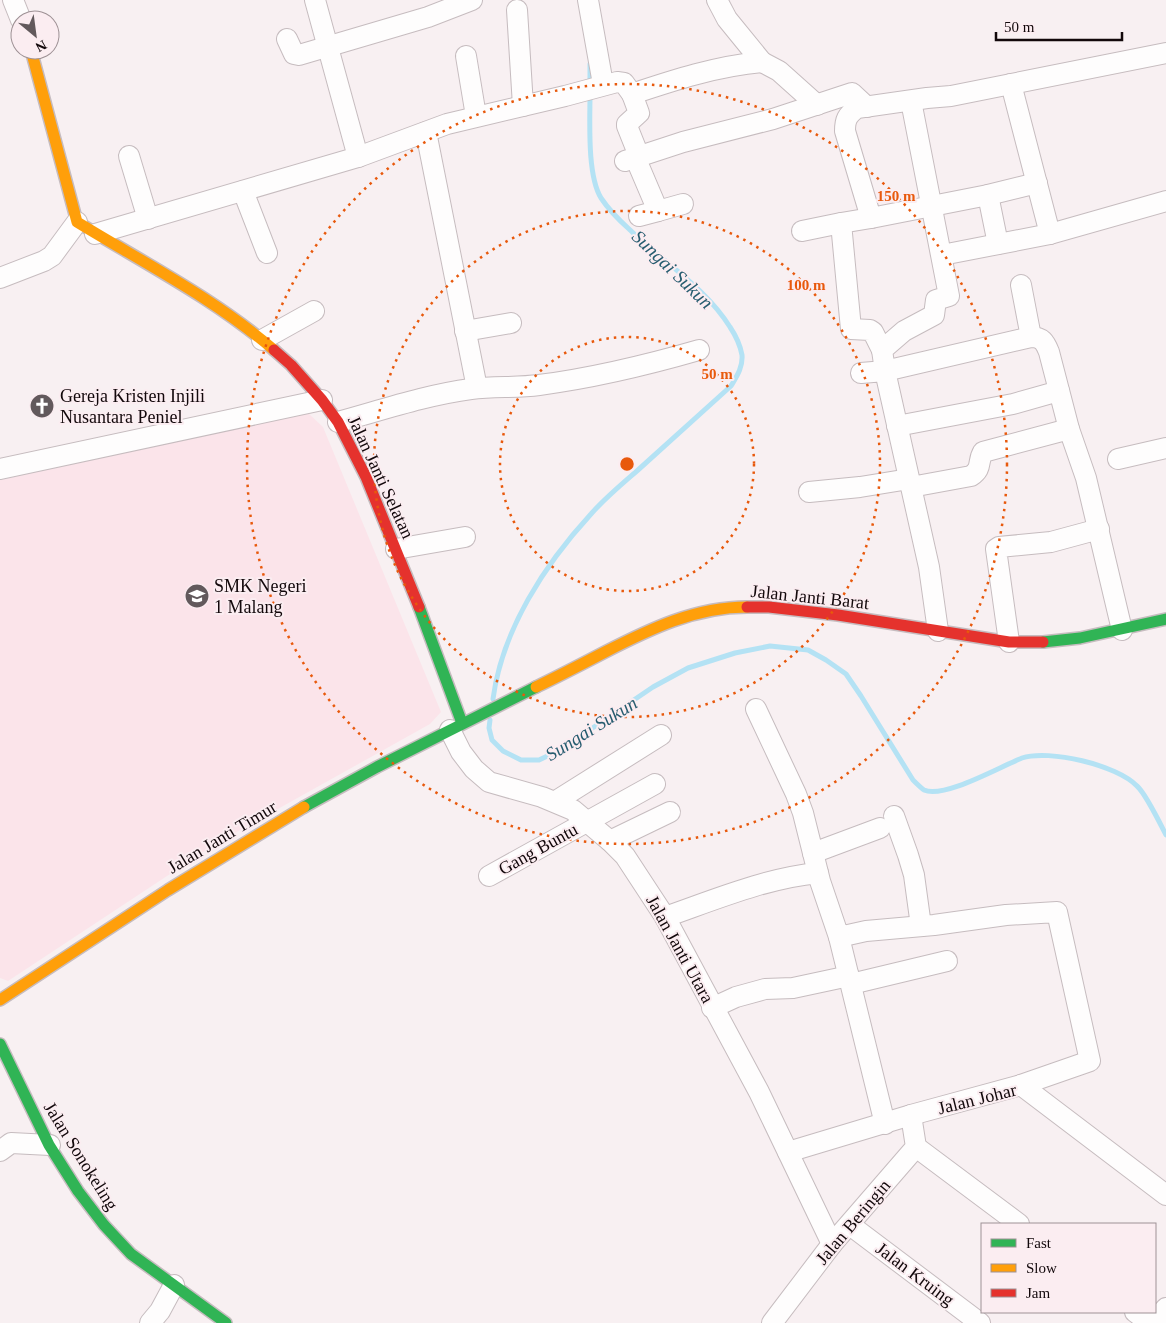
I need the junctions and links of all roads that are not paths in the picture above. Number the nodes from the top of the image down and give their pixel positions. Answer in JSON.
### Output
{"nodes":[{"id":1,"x":315,"y":0,"type":"edge"},
{"id":2,"x":472,"y":0,"type":"edge"},
{"id":3,"x":588,"y":0,"type":"edge"},
{"id":4,"x":717,"y":0,"type":"edge"},
{"id":5,"x":517,"y":10,"type":"dead end"},
{"id":6,"x":287,"y":39,"type":"dead end"},
{"id":7,"x":328,"y":47,"type":"junction"},
{"id":8,"x":1166,"y":53,"type":"edge"},
{"id":9,"x":466,"y":56,"type":"dead end"},
{"id":10,"x":33,"y":60,"type":"edge"},
{"id":11,"x":762,"y":62,"type":"junction"},
{"id":12,"x":1012,"y":84,"type":"junction"},
{"id":13,"x":602,"y":85,"type":"junction"},
{"id":14,"x":632,"y":94,"type":"junction"},
{"id":15,"x":911,"y":101,"type":"junction"},
{"id":16,"x":816,"y":105,"type":"junction"},
{"id":17,"x":523,"y":106,"type":"junction"},
{"id":18,"x":867,"y":107,"type":"junction"},
{"id":19,"x":476,"y":116,"type":"junction"},
{"id":20,"x":426,"y":132,"type":"junction"},
{"id":21,"x":129,"y":156,"type":"dead end"},
{"id":22,"x":358,"y":157,"type":"junction"},
{"id":23,"x":633,"y":158,"type":"junction"},
{"id":24,"x":1037,"y":183,"type":"junction"},
{"id":25,"x":243,"y":190,"type":"junction"},
{"id":26,"x":988,"y":194,"type":"junction"},
{"id":27,"x":1166,"y":201,"type":"edge"},
{"id":28,"x":683,"y":204,"type":"dead end"},
{"id":29,"x":932,"y":206,"type":"junction"},
{"id":30,"x":871,"y":218,"type":"junction"},
{"id":31,"x":148,"y":219,"type":"junction"},
{"id":32,"x":77,"y":222,"type":"junction"},
{"id":33,"x":841,"y":224,"type":"junction"},
{"id":34,"x":802,"y":231,"type":"dead end"},
{"id":35,"x":95,"y":234,"type":"junction"},
{"id":36,"x":1050,"y":234,"type":"junction"},
{"id":37,"x":998,"y":244,"type":"junction"},
{"id":38,"x":267,"y":253,"type":"dead end"},
{"id":39,"x":942,"y":255,"type":"junction"},
{"id":40,"x":0,"y":278,"type":"edge"},
{"id":41,"x":1021,"y":286,"type":"dead end"},
{"id":42,"x":314,"y":311,"type":"dead end"},
{"id":43,"x":511,"y":323,"type":"dead end"},
{"id":44,"x":465,"y":331,"type":"junction"},
{"id":45,"x":1031,"y":337,"type":"junction"},
{"id":46,"x":262,"y":340,"type":"junction"},
{"id":47,"x":699,"y":350,"type":"dead end"},
{"id":48,"x":882,"y":350,"type":"junction"},
{"id":49,"x":885,"y":370,"type":"junction"},
{"id":50,"x":861,"y":373,"type":"dead end"},
{"id":51,"x":477,"y":388,"type":"junction"},
{"id":52,"x":1059,"y":391,"type":"junction"},
{"id":53,"x":322,"y":400,"type":"junction"},
{"id":54,"x":338,"y":422,"type":"junction"},
{"id":55,"x":897,"y":426,"type":"junction"},
{"id":56,"x":1069,"y":430,"type":"junction"},
{"id":57,"x":1166,"y":448,"type":"edge"},
{"id":58,"x":1118,"y":459,"type":"dead end"},
{"id":59,"x":0,"y":469,"type":"edge"},
{"id":60,"x":910,"y":483,"type":"junction"},
{"id":61,"x":809,"y":492,"type":"dead end"},
{"id":62,"x":1099,"y":529,"type":"junction"},
{"id":63,"x":465,"y":537,"type":"dead end"},
{"id":64,"x":396,"y":548,"type":"junction"},
{"id":65,"x":1166,"y":620,"type":"edge"},
{"id":66,"x":938,"y":630,"type":"junction"},
{"id":67,"x":1122,"y":630,"type":"junction"},
{"id":68,"x":1009,"y":642,"type":"junction"},
{"id":69,"x":756,"y":709,"type":"dead end"},
{"id":70,"x":461,"y":724,"type":"junction"},
{"id":71,"x":661,"y":735,"type":"dead end"},
{"id":72,"x":655,"y":784,"type":"dead end"},
{"id":73,"x":556,"y":802,"type":"junction"},
{"id":74,"x":670,"y":812,"type":"dead end"},
{"id":75,"x":586,"y":822,"type":"junction"},
{"id":76,"x":610,"y":841,"type":"junction"},
{"id":77,"x":813,"y":853,"type":"junction"},
{"id":78,"x":818,"y":873,"type":"junction"},
{"id":79,"x":489,"y":876,"type":"dead end"},
{"id":80,"x":665,"y":917,"type":"junction"},
{"id":81,"x":921,"y":926,"type":"junction"},
{"id":82,"x":840,"y":937,"type":"junction"},
{"id":83,"x":947,"y":961,"type":"dead end"},
{"id":84,"x":850,"y":980,"type":"junction"},
{"id":85,"x":0,"y":1000,"type":"edge"},
{"id":86,"x":712,"y":1008,"type":"junction"},
{"id":87,"x":0,"y":1044,"type":"edge"},
{"id":88,"x":1021,"y":1085,"type":"junction"},
{"id":89,"x":911,"y":1115,"type":"junction"},
{"id":90,"x":885,"y":1124,"type":"junction"},
{"id":91,"x":50,"y":1145,"type":"junction"},
{"id":92,"x":916,"y":1147,"type":"junction"},
{"id":93,"x":0,"y":1151,"type":"edge"},
{"id":94,"x":788,"y":1152,"type":"junction"},
{"id":95,"x":1166,"y":1194,"type":"edge"},
{"id":96,"x":1018,"y":1223,"type":"edge"},
{"id":97,"x":850,"y":1225,"type":"junction"},
{"id":98,"x":832,"y":1244,"type":"junction"},
{"id":99,"x":174,"y":1285,"type":"junction"},
{"id":100,"x":1166,"y":1308,"type":"edge"},
{"id":101,"x":1136,"y":1313,"type":"edge"},
{"id":102,"x":781,"y":1320,"type":"edge"},
{"id":103,"x":150,"y":1323,"type":"edge"},
{"id":104,"x":226,"y":1323,"type":"edge"},
{"id":105,"x":980,"y":1323,"type":"edge"},
{"id":106,"x":1151,"y":1323,"type":"edge"}],
"edges":[{"from":1,"to":7,"type":"street"},
{"from":2,"to":7,"type":"street"},
{"from":3,"to":13,"type":"street"},
{"from":4,"to":11,"type":"street"},
{"from":5,"to":17,"type":"street"},
{"from":6,"to":7,"type":"street"},
{"from":7,"to":22,"type":"street"},
{"from":8,"to":12,"type":"street"},
{"from":9,"to":19,"type":"street"},
{"from":10,"to":32,"type":"street"},
{"from":11,"to":14,"type":"street"},
{"from":11,"to":16,"type":"street"},
{"from":12,"to":15,"type":"street"},
{"from":12,"to":24,"type":"street"},
{"from":13,"to":14,"type":"street"},
{"from":13,"to":17,"type":"street"},
{"from":14,"to":23,"type":"street"},
{"from":15,"to":18,"type":"street"},
{"from":15,"to":29,"type":"street"},
{"from":16,"to":18,"type":"street"},
{"from":16,"to":23,"type":"street"},
{"from":17,"to":19,"type":"street"},
{"from":18,"to":30,"type":"street"},
{"from":19,"to":20,"type":"street"},
{"from":20,"to":22,"type":"street"},
{"from":20,"to":44,"type":"street"},
{"from":21,"to":31,"type":"street"},
{"from":22,"to":25,"type":"street"},
{"from":23,"to":28,"type":"street"},
{"from":24,"to":26,"type":"street"},
{"from":24,"to":36,"type":"street"},
{"from":25,"to":31,"type":"street"},
{"from":25,"to":38,"type":"street"},
{"from":26,"to":29,"type":"street"},
{"from":26,"to":37,"type":"street"},
{"from":27,"to":36,"type":"street"},
{"from":29,"to":30,"type":"street"},
{"from":29,"to":39,"type":"street"},
{"from":30,"to":33,"type":"street"},
{"from":31,"to":35,"type":"street"},
{"from":32,"to":35,"type":"street","name":"Jalan Janti Selatan"},
{"from":32,"to":40,"type":"street"},
{"from":33,"to":34,"type":"street"},
{"from":33,"to":48,"type":"street"},
{"from":35,"to":46,"type":"street","name":"Jalan Janti Selatan"},
{"from":36,"to":37,"type":"street"},
{"from":37,"to":39,"type":"street"},
{"from":39,"to":48,"type":"street"},
{"from":41,"to":45,"type":"street"},
{"from":42,"to":46,"type":"street"},
{"from":43,"to":44,"type":"street"},
{"from":44,"to":51,"type":"street"},
{"from":45,"to":49,"type":"street"},
{"from":45,"to":52,"type":"street"},
{"from":46,"to":53,"type":"street","name":"Jalan Janti Selatan"},
{"from":47,"to":51,"type":"street"},
{"from":48,"to":49,"type":"street"},
{"from":49,"to":50,"type":"street"},
{"from":49,"to":55,"type":"street"},
{"from":51,"to":54,"type":"street"},
{"from":52,"to":55,"type":"street"},
{"from":52,"to":56,"type":"street"},
{"from":53,"to":54,"type":"street","name":"Jalan Janti Selatan"},
{"from":53,"to":59,"type":"street"},
{"from":54,"to":64,"type":"street","name":"Jalan Janti Selatan"},
{"from":55,"to":60,"type":"street"},
{"from":56,"to":60,"type":"street"},
{"from":56,"to":62,"type":"street"},
{"from":57,"to":58,"type":"street"},
{"from":60,"to":61,"type":"street"},
{"from":60,"to":66,"type":"street"},
{"from":62,"to":67,"type":"street"},
{"from":62,"to":68,"type":"street"},
{"from":63,"to":64,"type":"street"},
{"from":64,"to":70,"type":"street","name":"Jalan Janti Selatan"},
{"from":65,"to":67,"type":"street","name":"Jalan Janti Barat"},
{"from":66,"to":68,"type":"street","name":"Jalan Janti Barat"},
{"from":66,"to":70,"type":"street","name":"Jalan Janti Barat"},
{"from":67,"to":68,"type":"street","name":"Jalan Janti Barat"},
{"from":69,"to":77,"type":"street"},
{"from":70,"to":73,"type":"street","name":"Jalan Janti Utara"},
{"from":70,"to":85,"type":"street","name":"Jalan Janti Timur"},
{"from":71,"to":73,"type":"street"},
{"from":72,"to":75,"type":"street","name":"Gang Buntu"},
{"from":73,"to":75,"type":"street","name":"Jalan Janti Utara"},
{"from":74,"to":76,"type":"street"},
{"from":75,"to":76,"type":"street","name":"Jalan Janti Utara"},
{"from":75,"to":79,"type":"street","name":"Gang Buntu"},
{"from":76,"to":80,"type":"street","name":"Jalan Janti Utara"},
{"from":77,"to":78,"type":"street"},
{"from":77,"to":81,"type":"street"},
{"from":78,"to":80,"type":"street"},
{"from":78,"to":82,"type":"street"},
{"from":80,"to":86,"type":"street","name":"Jalan Janti Utara"},
{"from":81,"to":82,"type":"street"},
{"from":81,"to":88,"type":"street"},
{"from":82,"to":84,"type":"street"},
{"from":83,"to":84,"type":"street"},
{"from":84,"to":86,"type":"street"},
{"from":84,"to":90,"type":"street"},
{"from":86,"to":94,"type":"street","name":"Jalan Janti Utara"},
{"from":87,"to":91,"type":"street","name":"Jalan Sonokeling"},
{"from":88,"to":89,"type":"street","name":"Jalan Johar"},
{"from":88,"to":95,"type":"street","name":"Jalan Johar"},
{"from":89,"to":90,"type":"street","name":"Jalan Johar"},
{"from":89,"to":92,"type":"street"},
{"from":90,"to":94,"type":"street","name":"Jalan Johar"},
{"from":91,"to":93,"type":"street"},
{"from":91,"to":99,"type":"street","name":"Jalan Sonokeling"},
{"from":92,"to":96,"type":"street"},
{"from":92,"to":97,"type":"street","name":"Jalan Beringin"},
{"from":94,"to":98,"type":"street","name":"Jalan Janti Utara"},
{"from":97,"to":98,"type":"street","name":"Jalan Beringin"},
{"from":97,"to":105,"type":"street","name":"Jalan Kruing"},
{"from":98,"to":102,"type":"street","name":"Jalan Beringin"},
{"from":99,"to":103,"type":"street"},
{"from":99,"to":104,"type":"street","name":"Jalan Sonokeling"},
{"from":100,"to":106,"type":"street"},
{"from":101,"to":106,"type":"street"}]}
